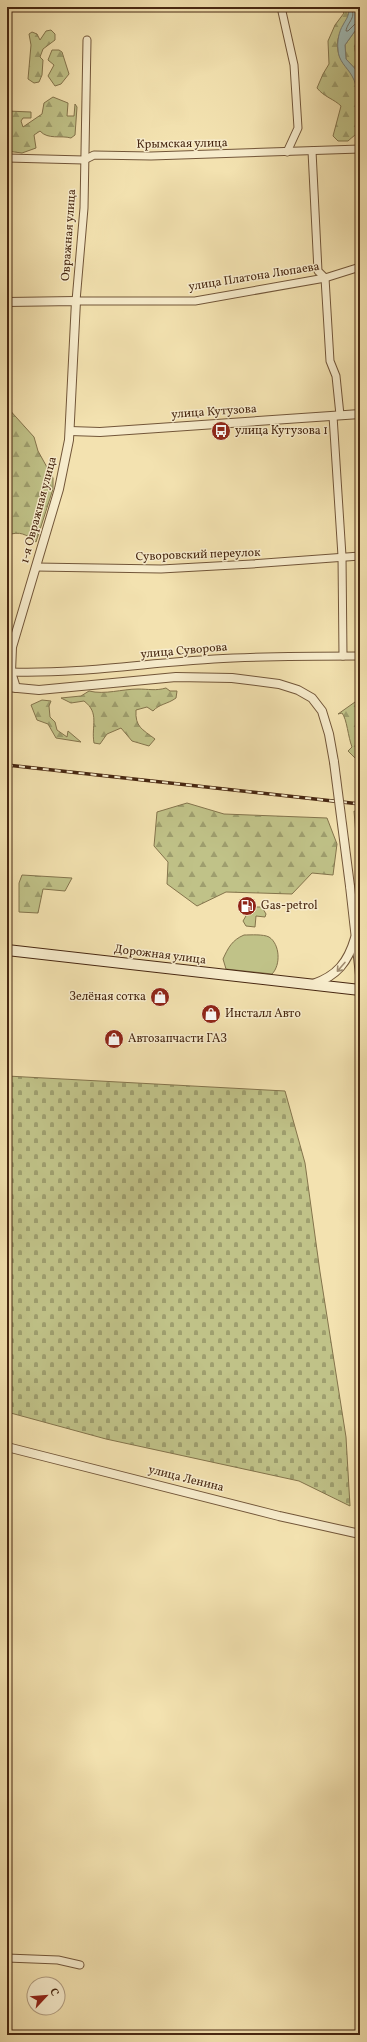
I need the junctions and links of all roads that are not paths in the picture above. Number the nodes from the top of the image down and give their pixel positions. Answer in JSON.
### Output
{"nodes":[{"id":1,"x":281,"y":7,"type":"edge"},
{"id":2,"x":87,"y":40,"type":"dead end"},
{"id":3,"x":360,"y":149,"type":"edge"},
{"id":4,"x":312,"y":151,"type":"junction"},
{"id":5,"x":286,"y":152,"type":"junction"},
{"id":6,"x":7,"y":158,"type":"edge"},
{"id":7,"x":84,"y":160,"type":"junction"},
{"id":8,"x":360,"y":267,"type":"edge"},
{"id":9,"x":325,"y":278,"type":"junction"},
{"id":10,"x":76,"y":301,"type":"junction"},
{"id":11,"x":7,"y":302,"type":"edge"},
{"id":12,"x":360,"y":414,"type":"edge"},
{"id":13,"x":337,"y":415,"type":"junction"},
{"id":14,"x":70,"y":431,"type":"junction"},
{"id":15,"x":342,"y":556,"type":"junction"},
{"id":16,"x":360,"y":556,"type":"edge"},
{"id":17,"x":36,"y":567,"type":"junction"},
{"id":18,"x":343,"y":656,"type":"junction"},
{"id":19,"x":360,"y":656,"type":"edge"},
{"id":20,"x":11,"y":672,"type":"junction"},
{"id":21,"x":7,"y":687,"type":"edge"},
{"id":22,"x":19,"y":688,"type":"junction"},
{"id":23,"x":357,"y":933,"type":"junction"},
{"id":24,"x":360,"y":942,"type":"edge"},
{"id":25,"x":7,"y":950,"type":"edge"},
{"id":26,"x":360,"y":975,"type":"edge"},
{"id":27,"x":310,"y":985,"type":"junction"},
{"id":28,"x":360,"y":990,"type":"edge"},
{"id":29,"x":7,"y":1446,"type":"edge"},
{"id":30,"x":360,"y":1534,"type":"edge"},
{"id":31,"x":7,"y":1958,"type":"edge"},
{"id":32,"x":80,"y":1964,"type":"dead end"}],
"edges":[{"from":1,"to":5,"type":"street"},
{"from":2,"to":7,"type":"street","name":"Овражная улица"},
{"from":3,"to":4,"type":"street","name":"Крымская улица"},
{"from":4,"to":5,"type":"street","name":"Крымская улица"},
{"from":4,"to":9,"type":"street"},
{"from":5,"to":7,"type":"street","name":"Крымская улица"},
{"from":6,"to":7,"type":"street","name":"Крымская улица"},
{"from":7,"to":10,"type":"street","name":"Овражная улица"},
{"from":8,"to":9,"type":"street","name":"улица Платона Люпаева"},
{"from":9,"to":10,"type":"street","name":"улица Платона Люпаева"},
{"from":9,"to":13,"type":"street"},
{"from":10,"to":11,"type":"street","name":"улица Платона Люпаева"},
{"from":10,"to":14,"type":"street","name":"Овражная улица"},
{"from":12,"to":13,"type":"street","name":"улица Кутузова"},
{"from":13,"to":14,"type":"street","name":"улица Кутузова"},
{"from":13,"to":15,"type":"street"},
{"from":14,"to":17,"type":"street","name":"1-я Овражная улица"},
{"from":15,"to":16,"type":"street","name":"Суворовский переулок"},
{"from":15,"to":17,"type":"street","name":"Суворовский переулок"},
{"from":15,"to":18,"type":"street"},
{"from":17,"to":20,"type":"street","name":"1-я Овражная улица"},
{"from":18,"to":19,"type":"street","name":"улица Суворова"},
{"from":18,"to":20,"type":"street","name":"улица Суворова"},
{"from":20,"to":22,"type":"street","name":"1-я Овражная улица"},
{"from":21,"to":22,"type":"street"},
{"from":22,"to":23,"type":"street","bridge":true},
{"from":23,"to":24,"type":"street"},
{"from":23,"to":26,"type":"street"},
{"from":23,"to":27,"type":"street","one_way":true},
{"from":25,"to":27,"type":"main road","name":"Дорожная улица"},
{"from":27,"to":28,"type":"main road","name":"Дорожная улица"},
{"from":29,"to":30,"type":"street","name":"улица Ленина"},
{"from":31,"to":32,"type":"street"}]}
